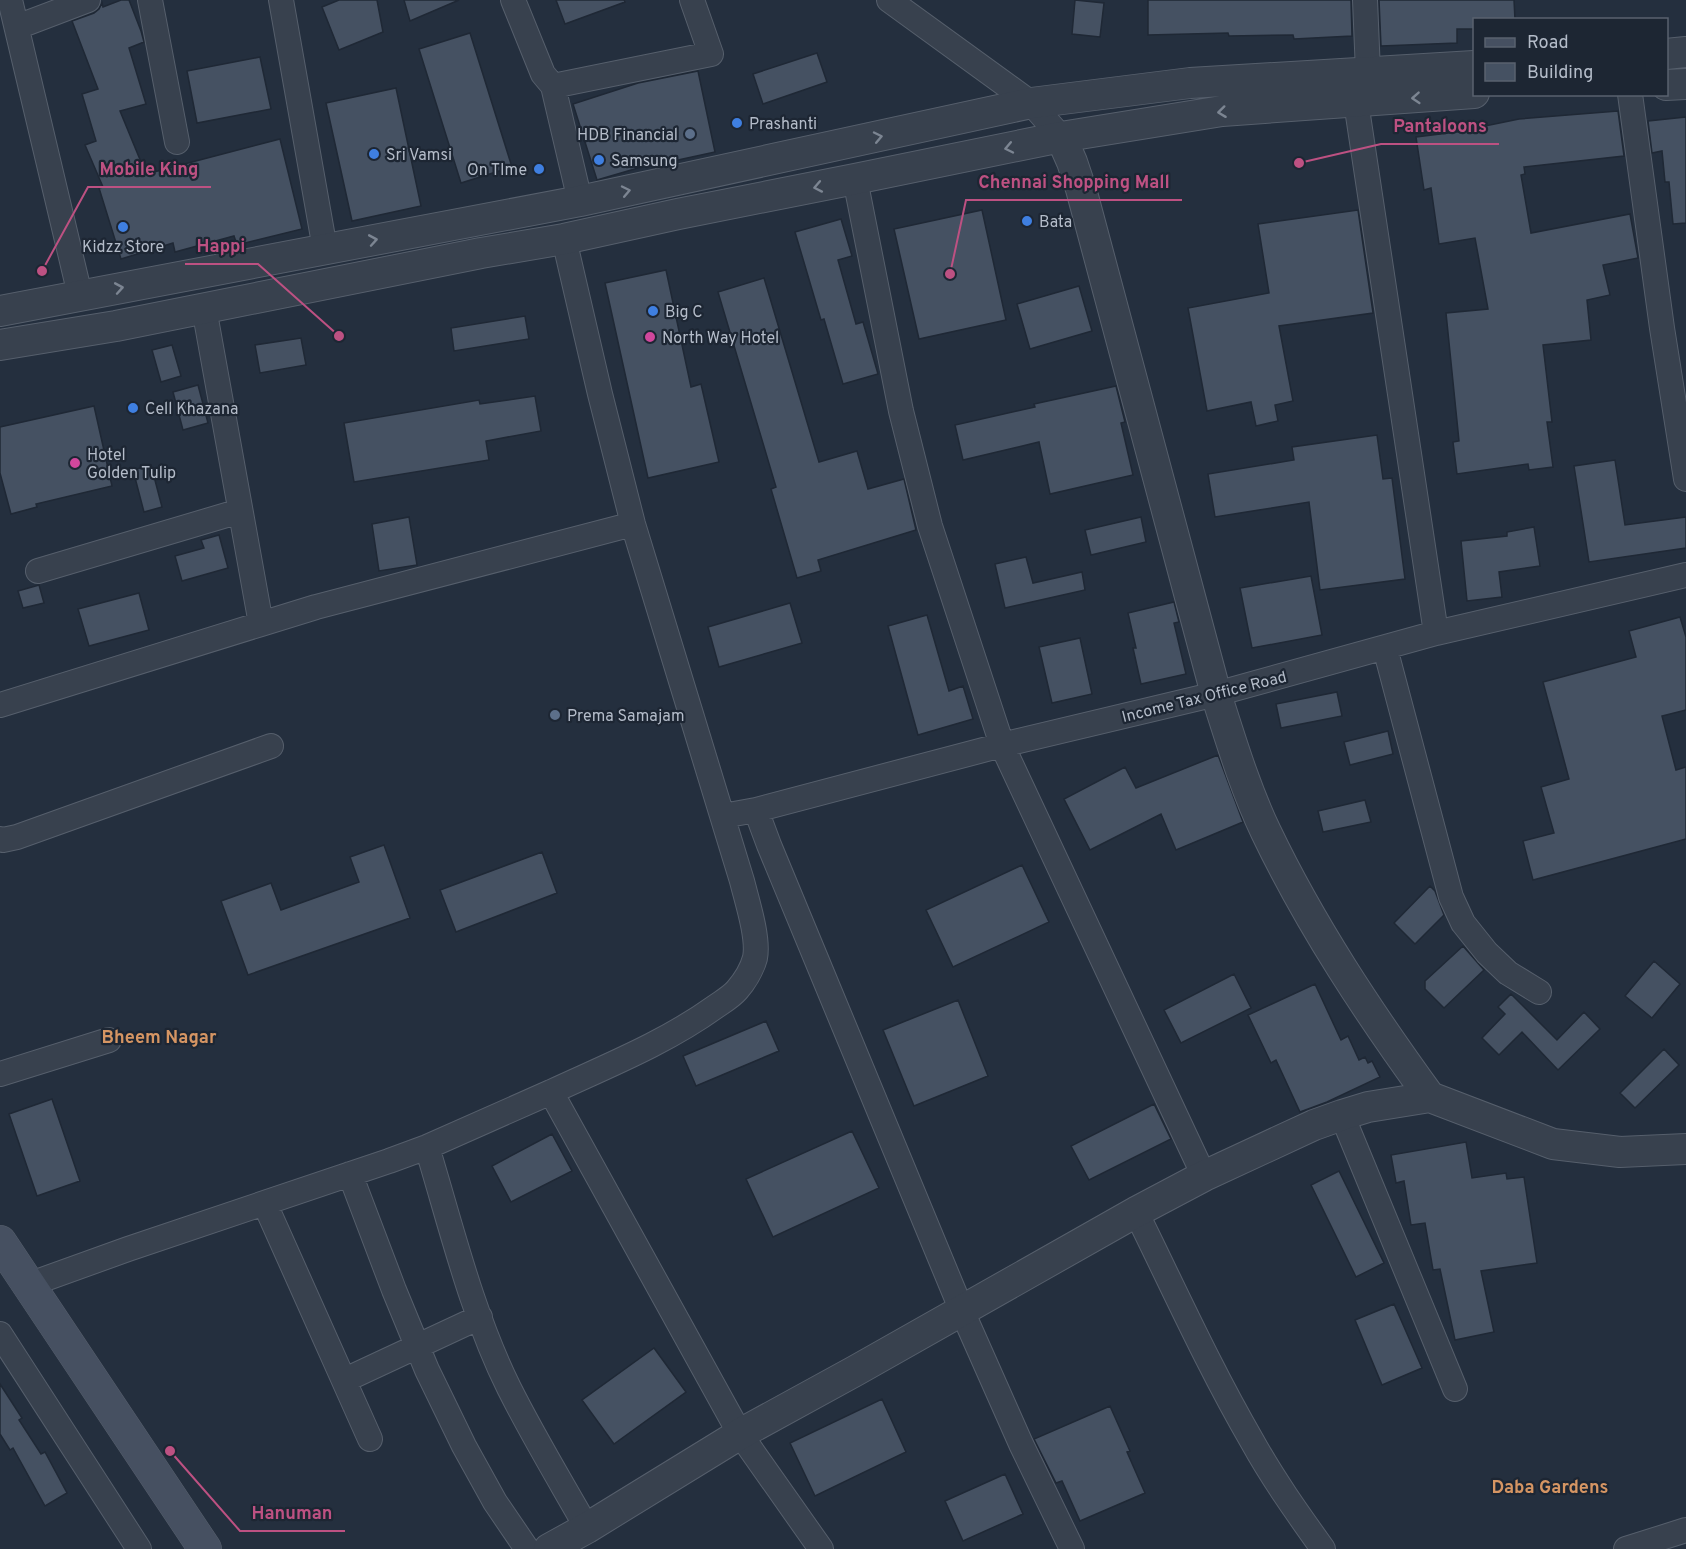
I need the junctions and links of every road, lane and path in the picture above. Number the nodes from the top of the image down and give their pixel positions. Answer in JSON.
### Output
{"nodes":[{"id":1,"x":10,"y":0,"type":"edge"},
{"id":2,"x":88,"y":0,"type":"edge"},
{"id":3,"x":150,"y":0,"type":"edge"},
{"id":4,"x":280,"y":0,"type":"edge"},
{"id":5,"x":513,"y":0,"type":"edge"},
{"id":6,"x":692,"y":0,"type":"edge"},
{"id":7,"x":889,"y":0,"type":"edge"},
{"id":8,"x":1365,"y":0,"type":"edge"},
{"id":9,"x":17,"y":27,"type":"junction"},
{"id":10,"x":1686,"y":52,"type":"edge"},
{"id":11,"x":1668,"y":54,"type":"edge"},
{"id":12,"x":1473,"y":66,"type":"edge"},
{"id":13,"x":1368,"y":72,"type":"junction"},
{"id":14,"x":1686,"y":84,"type":"edge"},
{"id":15,"x":1668,"y":85,"type":"edge"},
{"id":16,"x":553,"y":86,"type":"junction"},
{"id":17,"x":1473,"y":93,"type":"edge"},
{"id":18,"x":1630,"y":96,"type":"edge"},
{"id":19,"x":1356,"y":102,"type":"junction"},
{"id":20,"x":1031,"y":103,"type":"junction"},
{"id":21,"x":1061,"y":137,"type":"junction"},
{"id":22,"x":177,"y":142,"type":"dead end"},
{"id":23,"x":855,"y":180,"type":"junction"},
{"id":24,"x":580,"y":201,"type":"junction"},
{"id":25,"x":564,"y":239,"type":"junction"},
{"id":26,"x":325,"y":249,"type":"junction"},
{"id":27,"x":80,"y":296,"type":"junction"},
{"id":28,"x":204,"y":308,"type":"junction"},
{"id":29,"x":0,"y":311,"type":"edge"},
{"id":30,"x":0,"y":345,"type":"edge"},
{"id":31,"x":1686,"y":479,"type":"edge"},
{"id":32,"x":240,"y":511,"type":"junction"},
{"id":33,"x":633,"y":524,"type":"junction"},
{"id":34,"x":38,"y":571,"type":"dead end"},
{"id":35,"x":1686,"y":575,"type":"edge"},
{"id":36,"x":261,"y":624,"type":"junction"},
{"id":37,"x":1436,"y":633,"type":"junction"},
{"id":38,"x":1385,"y":648,"type":"junction"},
{"id":39,"x":1216,"y":694,"type":"junction"},
{"id":40,"x":0,"y":705,"type":"edge"},
{"id":41,"x":1002,"y":745,"type":"junction"},
{"id":42,"x":271,"y":746,"type":"dead end"},
{"id":43,"x":756,"y":810,"type":"junction"},
{"id":44,"x":723,"y":816,"type":"junction"},
{"id":45,"x":0,"y":839,"type":"edge"},
{"id":46,"x":1539,"y":992,"type":"dead end"},
{"id":47,"x":109,"y":1040,"type":"dead end"},
{"id":48,"x":0,"y":1074,"type":"edge"},
{"id":49,"x":551,"y":1092,"type":"junction"},
{"id":50,"x":1430,"y":1097,"type":"junction"},
{"id":51,"x":1342,"y":1114,"type":"junction"},
{"id":52,"x":427,"y":1147,"type":"junction"},
{"id":53,"x":1686,"y":1149,"type":"edge"},
{"id":54,"x":350,"y":1174,"type":"junction"},
{"id":55,"x":1204,"y":1176,"type":"junction"},
{"id":56,"x":265,"y":1204,"type":"junction"},
{"id":57,"x":1136,"y":1212,"type":"junction"},
{"id":58,"x":0,"y":1242,"type":"edge"},
{"id":59,"x":14,"y":1278,"type":"edge"},
{"id":60,"x":962,"y":1311,"type":"junction"},
{"id":61,"x":480,"y":1317,"type":"junction"},
{"id":62,"x":0,"y":1334,"type":"edge"},
{"id":63,"x":417,"y":1347,"type":"junction"},
{"id":64,"x":345,"y":1380,"type":"junction"},
{"id":65,"x":1455,"y":1389,"type":"dead end"},
{"id":66,"x":740,"y":1434,"type":"junction"},
{"id":67,"x":370,"y":1439,"type":"dead end"},
{"id":68,"x":587,"y":1528,"type":"junction"},
{"id":69,"x":1686,"y":1530,"type":"edge"},
{"id":70,"x":139,"y":1549,"type":"edge"},
{"id":71,"x":182,"y":1549,"type":"edge"},
{"id":72,"x":205,"y":1549,"type":"edge"},
{"id":73,"x":527,"y":1549,"type":"edge"},
{"id":74,"x":549,"y":1549,"type":"edge"},
{"id":75,"x":821,"y":1549,"type":"edge"},
{"id":76,"x":1072,"y":1549,"type":"edge"},
{"id":77,"x":1323,"y":1549,"type":"edge"},
{"id":78,"x":1626,"y":1549,"type":"edge"}],
"edges":[{"from":1,"to":9,"type":"street"},
{"from":2,"to":9,"type":"street"},
{"from":3,"to":22,"type":"street"},
{"from":4,"to":26,"type":"street"},
{"from":5,"to":16,"type":"street"},
{"from":6,"to":16,"type":"street"},
{"from":7,"to":20,"type":"street"},
{"from":8,"to":13,"type":"street"},
{"from":9,"to":27,"type":"street"},
{"from":10,"to":11,"type":"street"},
{"from":12,"to":13,"type":"street"},
{"from":13,"to":20,"type":"street"},
{"from":14,"to":15,"type":"street"},
{"from":16,"to":24,"type":"street"},
{"from":17,"to":19,"type":"street","one_way":true},
{"from":18,"to":31,"type":"street"},
{"from":19,"to":21,"type":"street","one_way":true},
{"from":19,"to":37,"type":"street"},
{"from":20,"to":21,"type":"street"},
{"from":24,"to":20,"type":"street","one_way":true},
{"from":21,"to":23,"type":"street","one_way":true},
{"from":21,"to":39,"type":"street"},
{"from":23,"to":25,"type":"street","one_way":true},
{"from":23,"to":41,"type":"street"},
{"from":26,"to":24,"type":"street","one_way":true},
{"from":25,"to":28,"type":"street"},
{"from":25,"to":33,"type":"street"},
{"from":27,"to":26,"type":"street","one_way":true},
{"from":27,"to":29,"type":"street"},
{"from":28,"to":30,"type":"street"},
{"from":28,"to":32,"type":"street"},
{"from":32,"to":34,"type":"street"},
{"from":32,"to":36,"type":"street"},
{"from":33,"to":36,"type":"street"},
{"from":33,"to":44,"type":"street"},
{"from":35,"to":37,"type":"street","name":"Income Tax Office Road"},
{"from":36,"to":40,"type":"street"},
{"from":37,"to":38,"type":"street","name":"Income Tax Office Road"},
{"from":38,"to":39,"type":"street","name":"Income Tax Office Road"},
{"from":38,"to":46,"type":"street"},
{"from":39,"to":41,"type":"street","name":"Income Tax Office Road"},
{"from":39,"to":50,"type":"street"},
{"from":41,"to":43,"type":"street","name":"Income Tax Office Road"},
{"from":41,"to":55,"type":"street"},
{"from":42,"to":45,"type":"street"},
{"from":43,"to":44,"type":"street","name":"Income Tax Office Road"},
{"from":43,"to":60,"type":"street"},
{"from":44,"to":49,"type":"street"},
{"from":47,"to":48,"type":"street"},
{"from":49,"to":52,"type":"street"},
{"from":49,"to":66,"type":"street"},
{"from":50,"to":51,"type":"street"},
{"from":50,"to":53,"type":"street"},
{"from":51,"to":55,"type":"street"},
{"from":51,"to":65,"type":"street"},
{"from":52,"to":54,"type":"street"},
{"from":52,"to":61,"type":"street"},
{"from":54,"to":56,"type":"street"},
{"from":54,"to":63,"type":"street"},
{"from":55,"to":57,"type":"street"},
{"from":56,"to":59,"type":"street"},
{"from":56,"to":64,"type":"street"},
{"from":57,"to":60,"type":"street"},
{"from":57,"to":77,"type":"street"},
{"from":58,"to":59,"type":"main road"},
{"from":59,"to":71,"type":"main road"},
{"from":59,"to":72,"type":"main road"},
{"from":60,"to":66,"type":"street"},
{"from":60,"to":76,"type":"street"},
{"from":61,"to":63,"type":"street"},
{"from":61,"to":68,"type":"street"},
{"from":62,"to":70,"type":"street"},
{"from":63,"to":64,"type":"street"},
{"from":63,"to":73,"type":"street"},
{"from":64,"to":67,"type":"street"},
{"from":66,"to":68,"type":"street"},
{"from":66,"to":75,"type":"street"},
{"from":68,"to":74,"type":"street"},
{"from":69,"to":78,"type":"street"}]}
